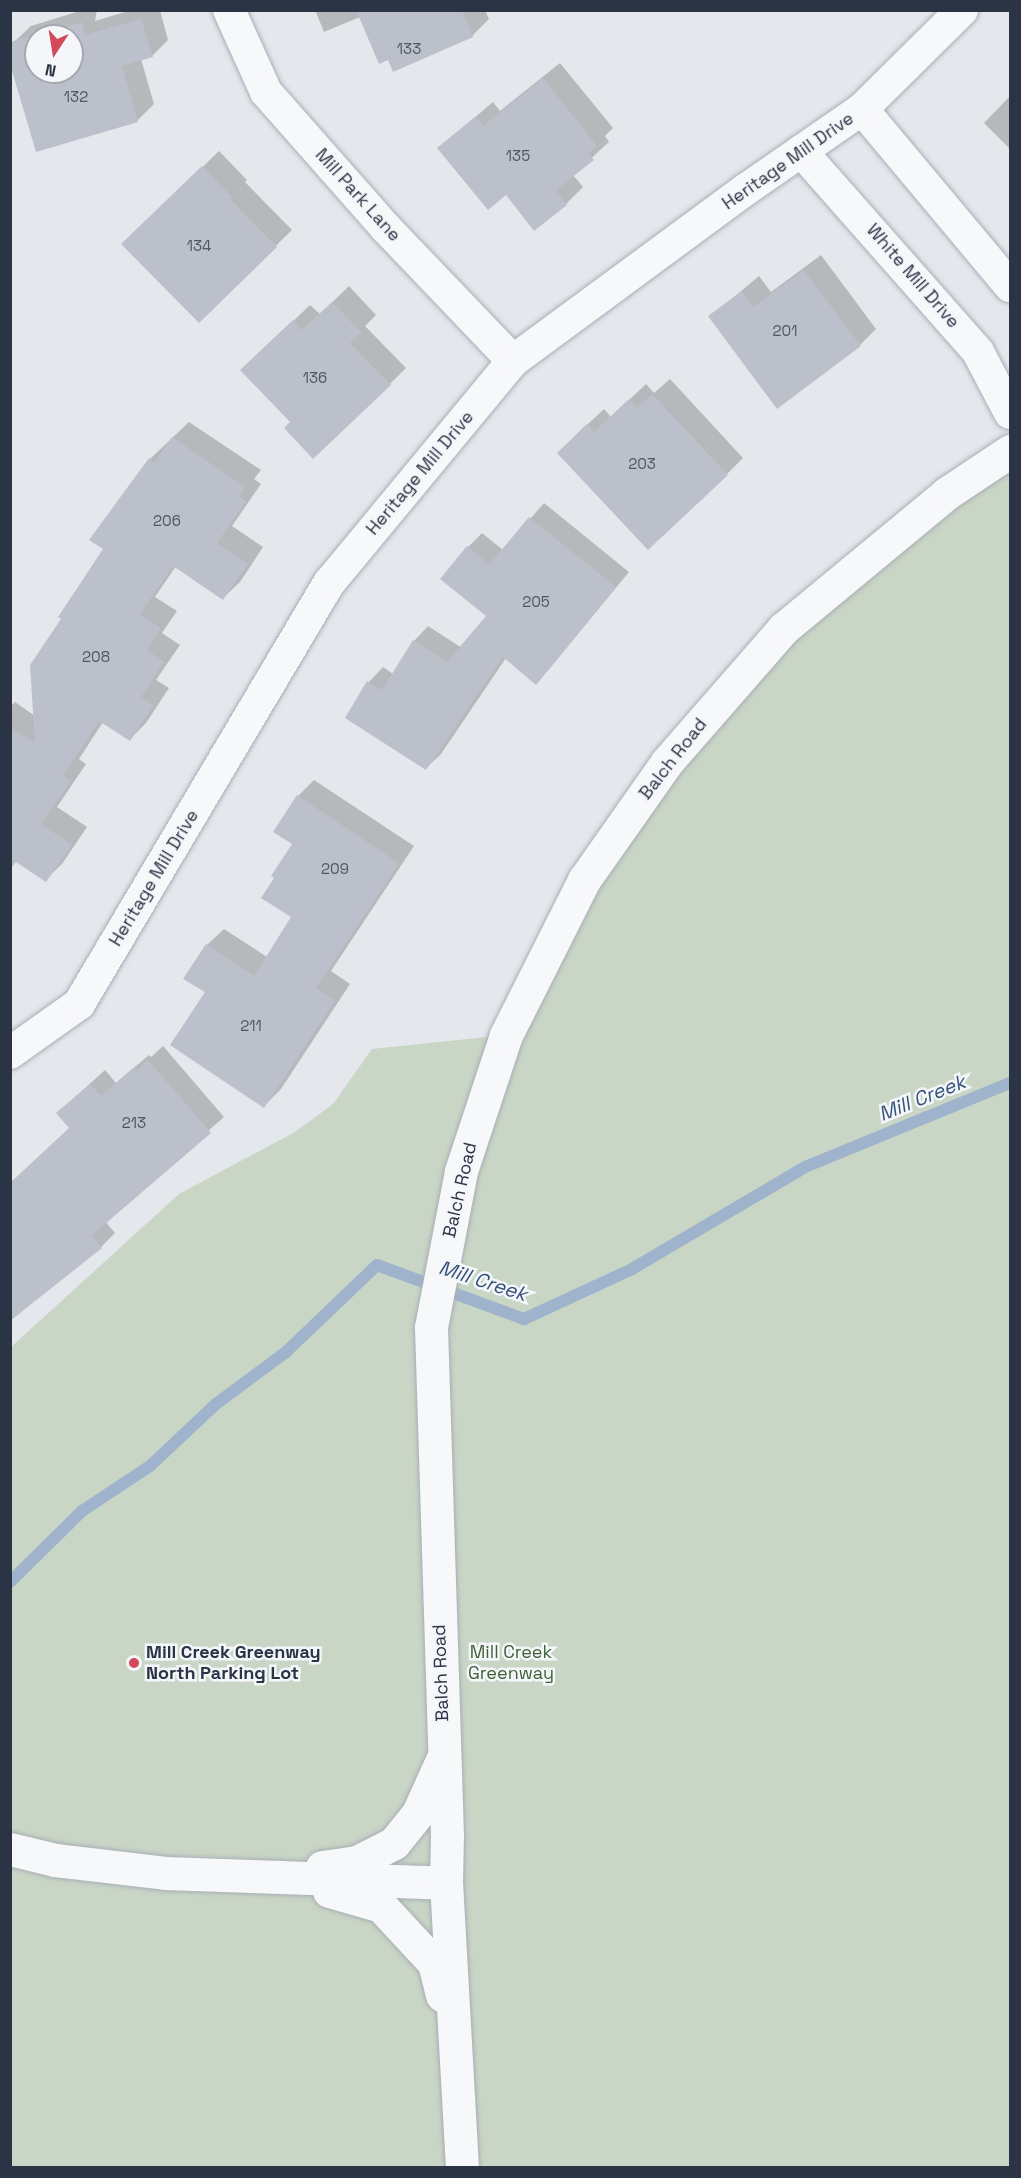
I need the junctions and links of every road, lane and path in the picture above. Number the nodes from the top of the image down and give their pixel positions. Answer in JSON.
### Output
{"nodes":[{"id":1,"x":229,"y":10,"type":"edge"},
{"id":2,"x":962,"y":10,"type":"edge"},
{"id":3,"x":862,"y":109,"type":"junction"},
{"id":4,"x":801,"y":151,"type":"junction"},
{"id":5,"x":1011,"y":286,"type":"edge"},
{"id":6,"x":513,"y":362,"type":"junction"},
{"id":7,"x":1011,"y":413,"type":"edge"},
{"id":8,"x":1011,"y":450,"type":"edge"},
{"id":9,"x":10,"y":1053,"type":"edge"},
{"id":10,"x":444,"y":1755,"type":"junction"},
{"id":11,"x":10,"y":1849,"type":"edge"},
{"id":12,"x":270,"y":1875,"type":"junction"},
{"id":13,"x":446,"y":1883,"type":"junction"},
{"id":14,"x":454,"y":2038,"type":"junction"},
{"id":15,"x":462,"y":2168,"type":"edge"}],
"edges":[{"from":1,"to":6,"type":"street","name":"Mill Park Lane"},
{"from":2,"to":3,"type":"street","name":"Heritage Mill Drive"},
{"from":3,"to":4,"type":"street","name":"Heritage Mill Drive"},
{"from":3,"to":5,"type":"street"},
{"from":4,"to":6,"type":"street","name":"Heritage Mill Drive"},
{"from":4,"to":7,"type":"street","name":"White Mill Drive"},
{"from":6,"to":9,"type":"street","name":"Heritage Mill Drive"},
{"from":8,"to":10,"type":"street","name":"Balch Road"},
{"from":10,"to":12,"type":"street"},
{"from":10,"to":13,"type":"street","name":"Balch Road"},
{"from":11,"to":12,"type":"street"},
{"from":12,"to":13,"type":"street"},
{"from":12,"to":14,"type":"street"},
{"from":13,"to":14,"type":"street","name":"Balch Road"},
{"from":14,"to":15,"type":"street","name":"Balch Road"}]}
